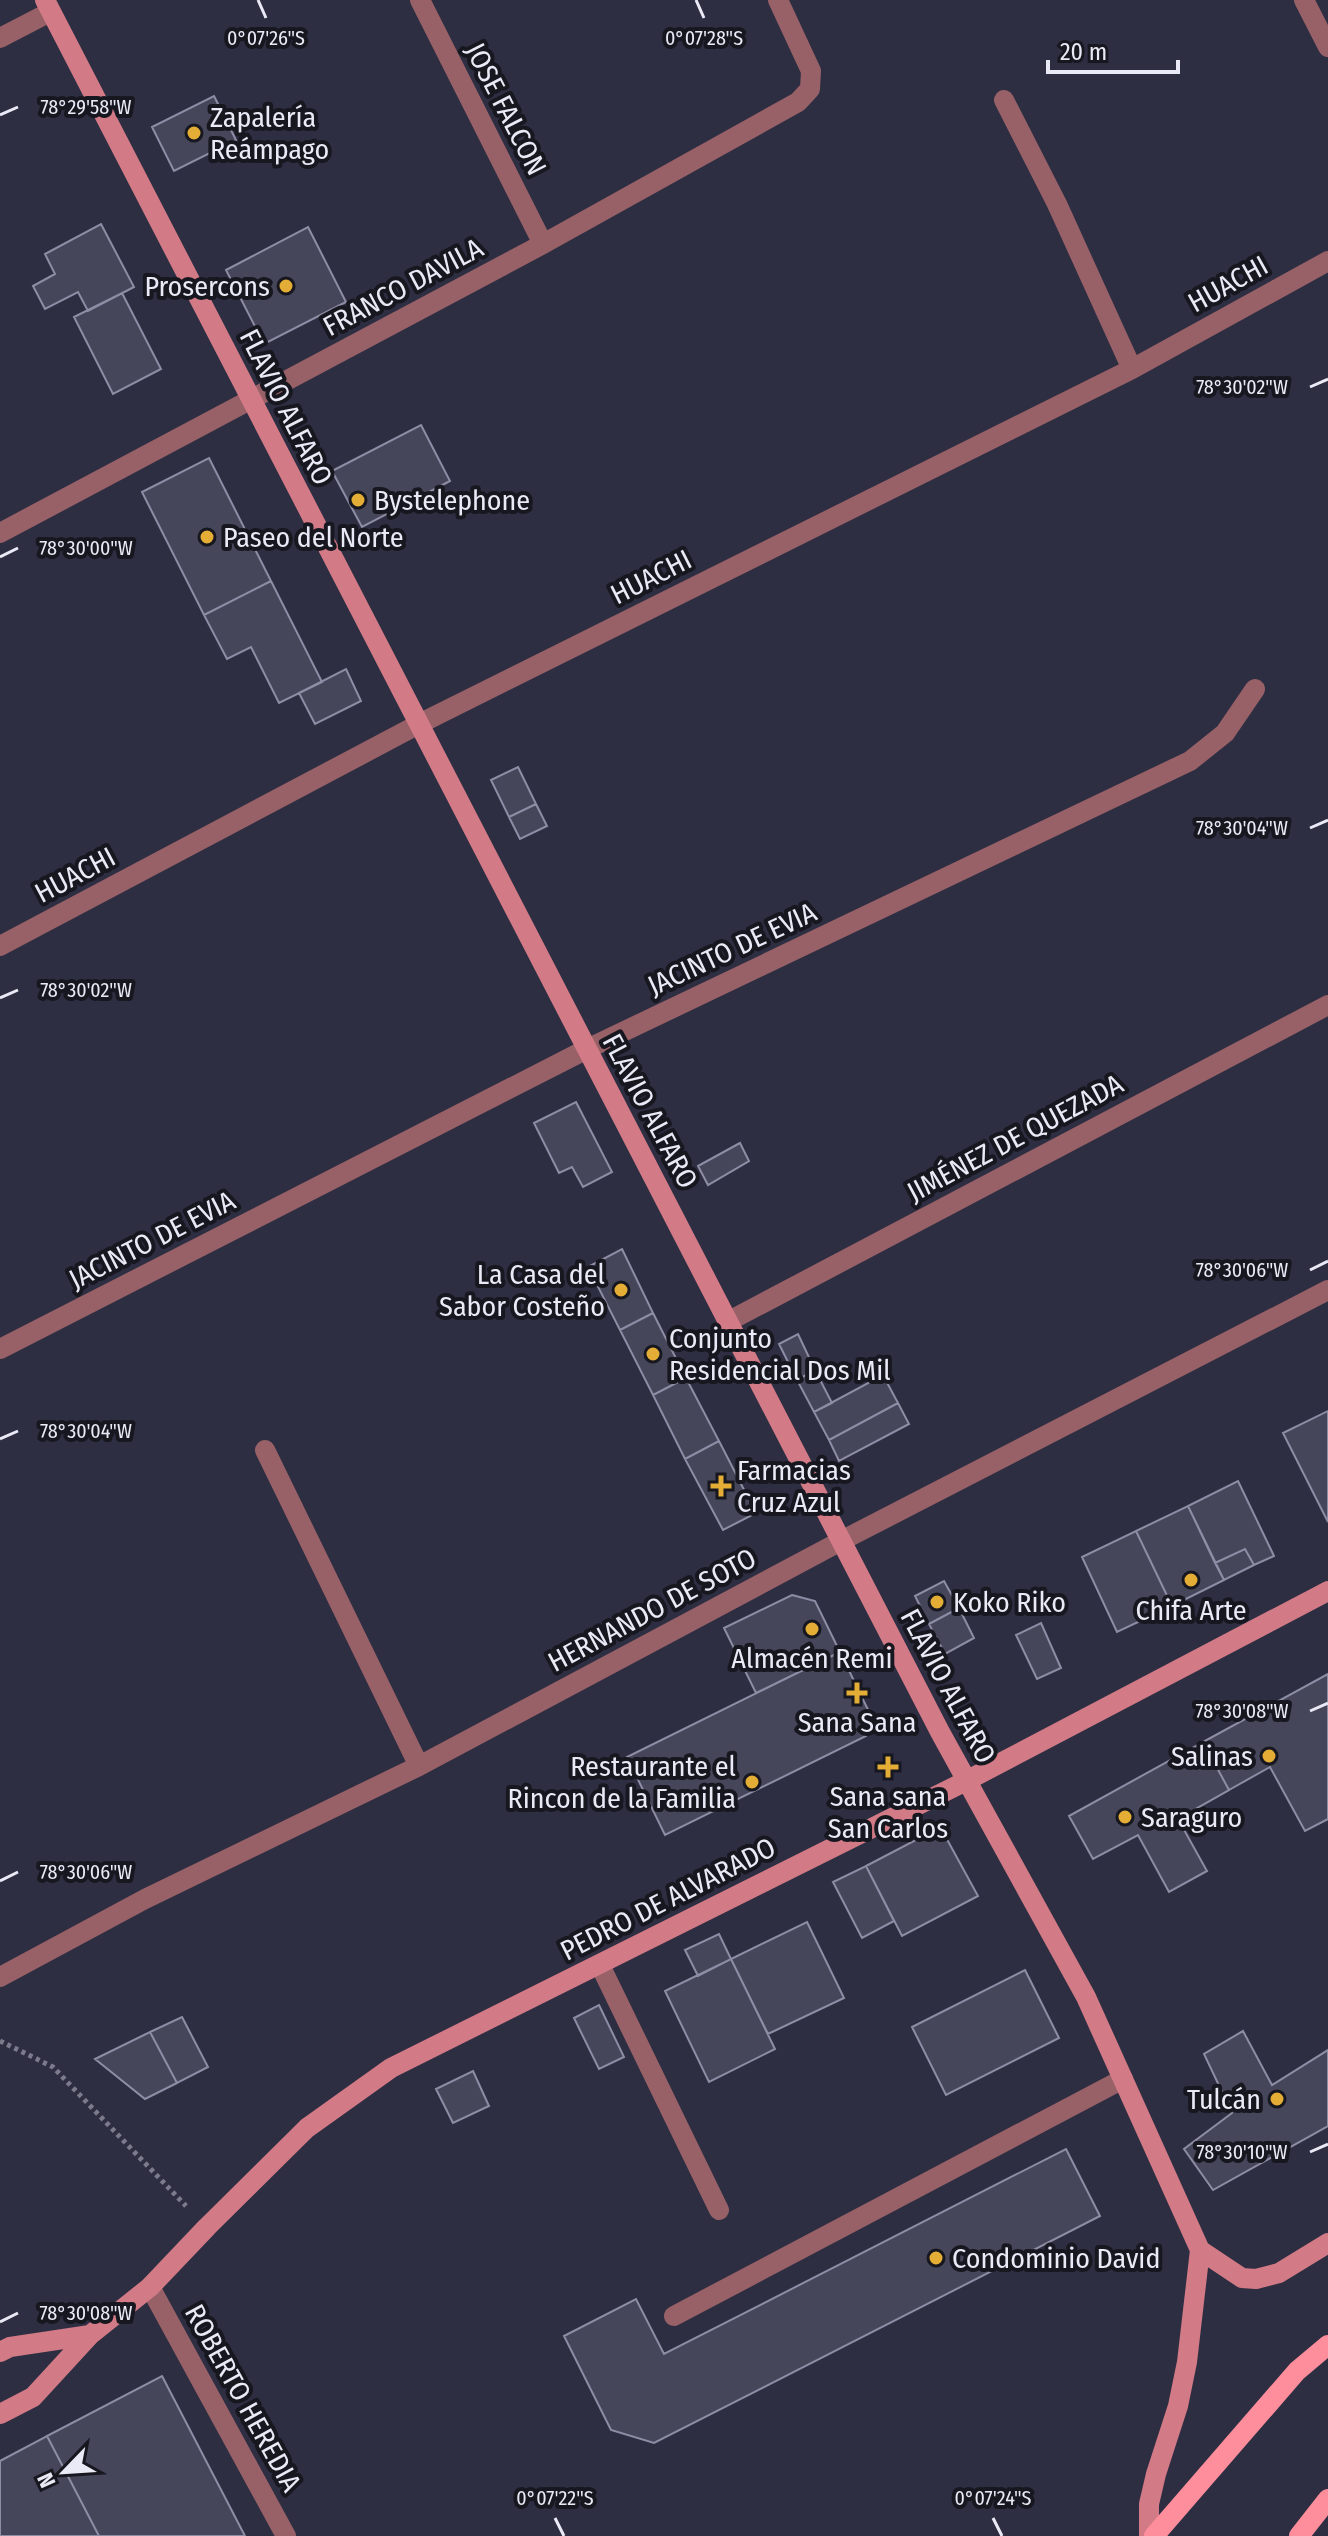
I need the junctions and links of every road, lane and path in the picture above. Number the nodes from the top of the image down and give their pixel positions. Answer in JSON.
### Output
{"nodes":[{"id":1,"x":420,"y":0,"type":"edge"},
{"id":2,"x":778,"y":0,"type":"edge"},
{"id":3,"x":1304,"y":0,"type":"edge"},
{"id":4,"x":48,"y":6,"type":"edge"},
{"id":5,"x":0,"y":38,"type":"edge"},
{"id":6,"x":1328,"y":47,"type":"edge"},
{"id":7,"x":1004,"y":100,"type":"dead end"},
{"id":8,"x":543,"y":244,"type":"junction"},
{"id":9,"x":1328,"y":261,"type":"edge"},
{"id":10,"x":1132,"y":369,"type":"junction"},
{"id":11,"x":251,"y":401,"type":"junction"},
{"id":12,"x":0,"y":533,"type":"edge"},
{"id":13,"x":1255,"y":689,"type":"dead end"},
{"id":14,"x":419,"y":724,"type":"junction"},
{"id":15,"x":0,"y":946,"type":"edge"},
{"id":16,"x":1328,"y":1005,"type":"edge"},
{"id":17,"x":587,"y":1049,"type":"junction"},
{"id":18,"x":1328,"y":1290,"type":"edge"},
{"id":19,"x":729,"y":1321,"type":"junction"},
{"id":20,"x":0,"y":1349,"type":"edge"},
{"id":21,"x":265,"y":1450,"type":"dead end"},
{"id":22,"x":841,"y":1541,"type":"junction"},
{"id":23,"x":1328,"y":1591,"type":"edge"},
{"id":24,"x":419,"y":1766,"type":"junction"},
{"id":25,"x":966,"y":1781,"type":"junction"},
{"id":26,"x":600,"y":1965,"type":"junction"},
{"id":27,"x":0,"y":1977,"type":"edge"},
{"id":28,"x":0,"y":2041,"type":"edge"},
{"id":29,"x":1123,"y":2079,"type":"junction"},
{"id":30,"x":719,"y":2210,"type":"dead end"},
{"id":31,"x":207,"y":2227,"type":"junction"},
{"id":32,"x":1328,"y":2243,"type":"edge"},
{"id":33,"x":1200,"y":2250,"type":"junction"},
{"id":34,"x":150,"y":2287,"type":"junction"},
{"id":35,"x":674,"y":2316,"type":"dead end"},
{"id":36,"x":90,"y":2335,"type":"junction"},
{"id":37,"x":1328,"y":2345,"type":"edge"},
{"id":38,"x":0,"y":2352,"type":"edge"},
{"id":39,"x":0,"y":2414,"type":"edge"},
{"id":40,"x":1328,"y":2499,"type":"edge"},
{"id":41,"x":286,"y":2536,"type":"edge"},
{"id":42,"x":1152,"y":2536,"type":"edge"},
{"id":43,"x":1299,"y":2536,"type":"edge"}],
"edges":[{"from":1,"to":8,"type":"street","name":"JOSE FALCON"},
{"from":2,"to":8,"type":"street","name":"FRANCO DAVILA"},
{"from":3,"to":6,"type":"street"},
{"from":4,"to":5,"type":"street"},
{"from":4,"to":11,"type":"street","name":"FLAVIO ALFARO"},
{"from":7,"to":10,"type":"street"},
{"from":8,"to":11,"type":"street","name":"FRANCO DAVILA"},
{"from":9,"to":10,"type":"street","name":"HUACHI"},
{"from":10,"to":14,"type":"street","name":"HUACHI"},
{"from":11,"to":12,"type":"street","name":"FRANCO DAVILA"},
{"from":11,"to":14,"type":"street","name":"FLAVIO ALFARO"},
{"from":13,"to":17,"type":"street","name":"JACINTO DE EVIA"},
{"from":14,"to":15,"type":"street","name":"HUACHI"},
{"from":14,"to":17,"type":"street","name":"FLAVIO ALFARO"},
{"from":16,"to":19,"type":"street","name":"JIMÉNEZ DE QUEZADA"},
{"from":17,"to":19,"type":"street","name":"FLAVIO ALFARO"},
{"from":17,"to":20,"type":"street","name":"JACINTO DE EVIA"},
{"from":18,"to":22,"type":"street","name":"HERNANDO DE SOTO"},
{"from":19,"to":22,"type":"street","name":"FLAVIO ALFARO"},
{"from":21,"to":24,"type":"street"},
{"from":22,"to":24,"type":"street","name":"HERNANDO DE SOTO"},
{"from":22,"to":25,"type":"street","name":"FLAVIO ALFARO"},
{"from":23,"to":25,"type":"street","name":"PEDRO DE ALVARADO"},
{"from":24,"to":27,"type":"street","name":"HERNANDO DE SOTO"},
{"from":25,"to":26,"type":"street","name":"PEDRO DE ALVARADO"},
{"from":25,"to":29,"type":"street","name":"FLAVIO ALFARO"},
{"from":26,"to":30,"type":"street"},
{"from":26,"to":31,"type":"street","name":"PEDRO DE ALVARADO"},
{"from":28,"to":31,"type":"path"},
{"from":29,"to":33,"type":"street","name":"FLAVIO ALFARO"},
{"from":29,"to":35,"type":"street"},
{"from":31,"to":34,"type":"street","name":"PEDRO DE ALVARADO"},
{"from":32,"to":33,"type":"street"},
{"from":33,"to":42,"type":"street"},
{"from":34,"to":36,"type":"street","name":"PEDRO DE ALVARADO"},
{"from":34,"to":41,"type":"street","name":"ROBERTO HEREDIA"},
{"from":36,"to":38,"type":"street"},
{"from":36,"to":39,"type":"street","name":"PEDRO DE ALVARADO"},
{"from":37,"to":42,"type":"main road"},
{"from":40,"to":43,"type":"main road"}]}
